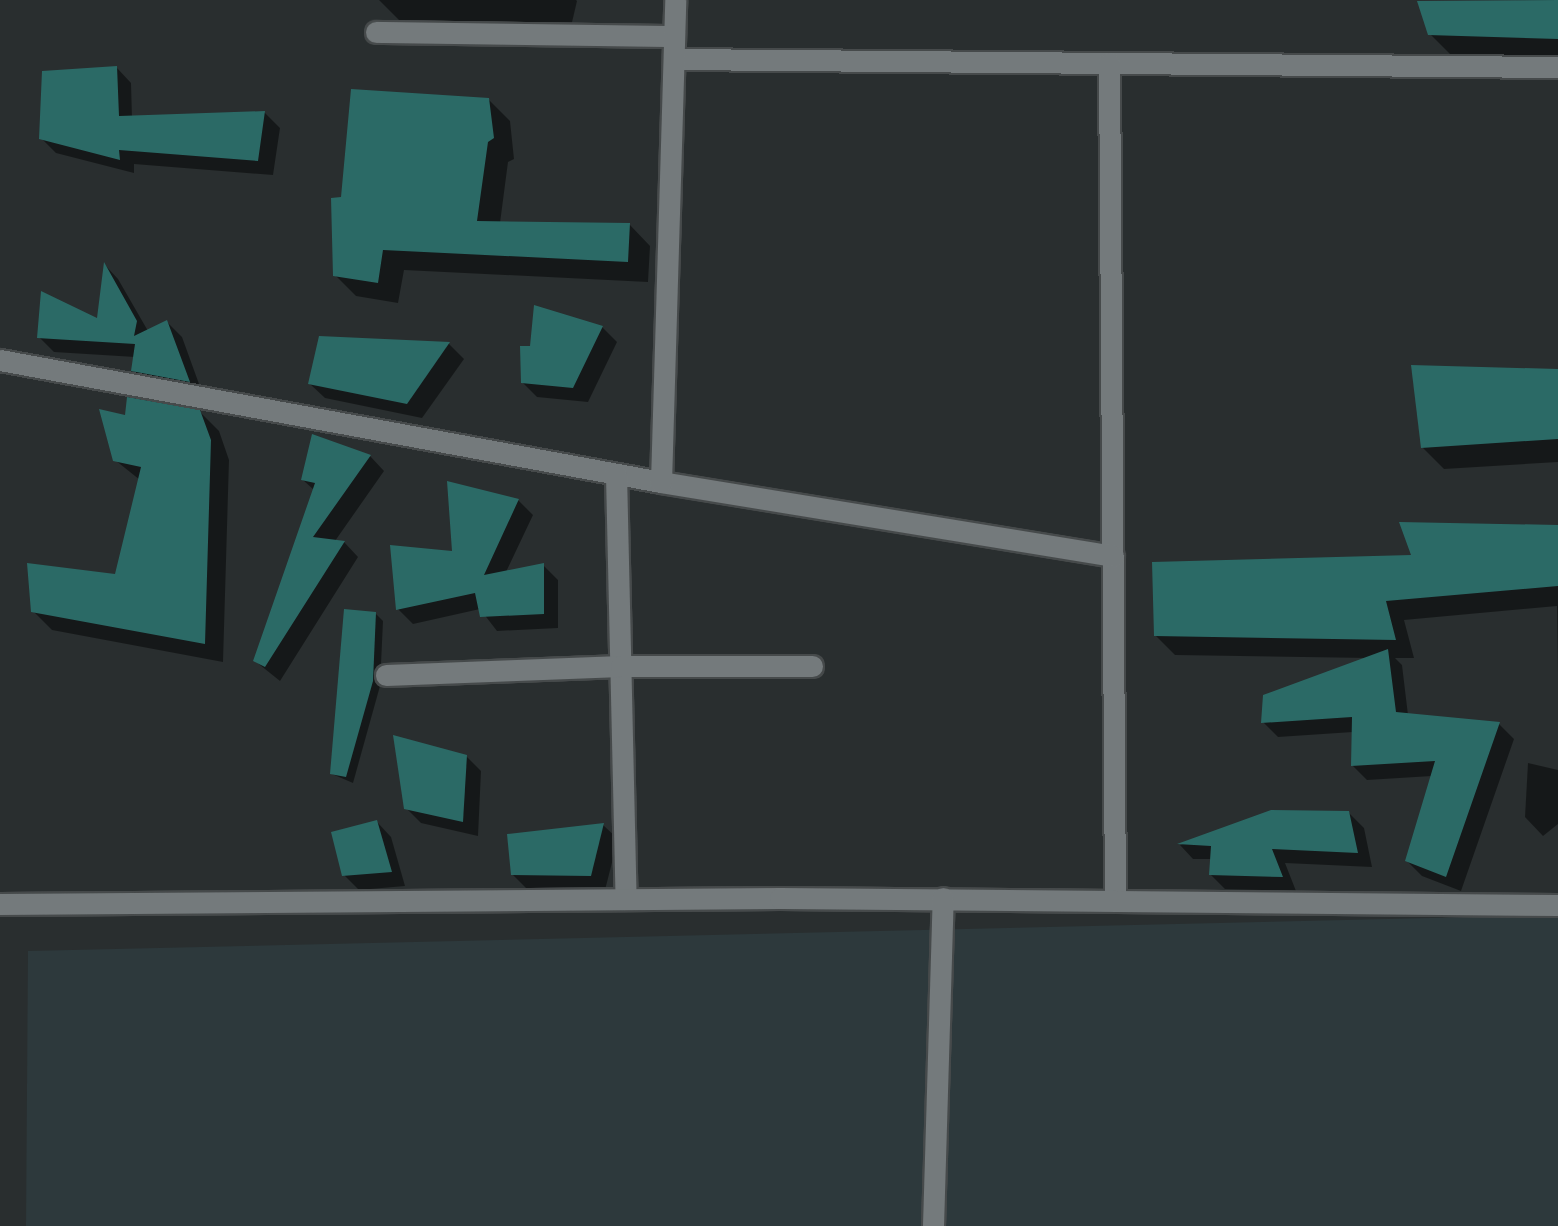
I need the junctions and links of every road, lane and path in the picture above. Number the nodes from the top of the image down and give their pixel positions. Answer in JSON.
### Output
{"nodes":[{"id":1,"x":676,"y":0,"type":"edge"},
{"id":2,"x":376,"y":32,"type":"dead end"},
{"id":3,"x":674,"y":36,"type":"junction"},
{"id":4,"x":674,"y":59,"type":"junction"},
{"id":5,"x":1109,"y":63,"type":"junction"},
{"id":6,"x":1558,"y":68,"type":"edge"},
{"id":7,"x":0,"y":360,"type":"edge"},
{"id":8,"x":616,"y":474,"type":"junction"},
{"id":9,"x":661,"y":482,"type":"junction"},
{"id":10,"x":1112,"y":556,"type":"junction"},
{"id":11,"x":621,"y":666,"type":"junction"},
{"id":12,"x":812,"y":666,"type":"dead end"},
{"id":13,"x":387,"y":675,"type":"dead end"},
{"id":14,"x":943,"y":898,"type":"junction"},
{"id":15,"x":626,"y":899,"type":"junction"},
{"id":16,"x":1115,"y":899,"type":"junction"},
{"id":17,"x":0,"y":904,"type":"edge"},
{"id":18,"x":1558,"y":905,"type":"edge"},
{"id":19,"x":933,"y":1226,"type":"edge"}],
"edges":[{"from":1,"to":3,"type":"street"},
{"from":2,"to":3,"type":"street"},
{"from":3,"to":4,"type":"street"},
{"from":4,"to":5,"type":"street"},
{"from":4,"to":9,"type":"street"},
{"from":5,"to":6,"type":"street"},
{"from":5,"to":10,"type":"street"},
{"from":7,"to":8,"type":"street"},
{"from":8,"to":9,"type":"street"},
{"from":8,"to":11,"type":"street"},
{"from":9,"to":10,"type":"street"},
{"from":10,"to":16,"type":"street"},
{"from":11,"to":12,"type":"street"},
{"from":11,"to":13,"type":"street"},
{"from":11,"to":15,"type":"street"},
{"from":14,"to":15,"type":"street"},
{"from":14,"to":16,"type":"street"},
{"from":14,"to":19,"type":"street"},
{"from":15,"to":17,"type":"street"},
{"from":16,"to":18,"type":"street"}]}
